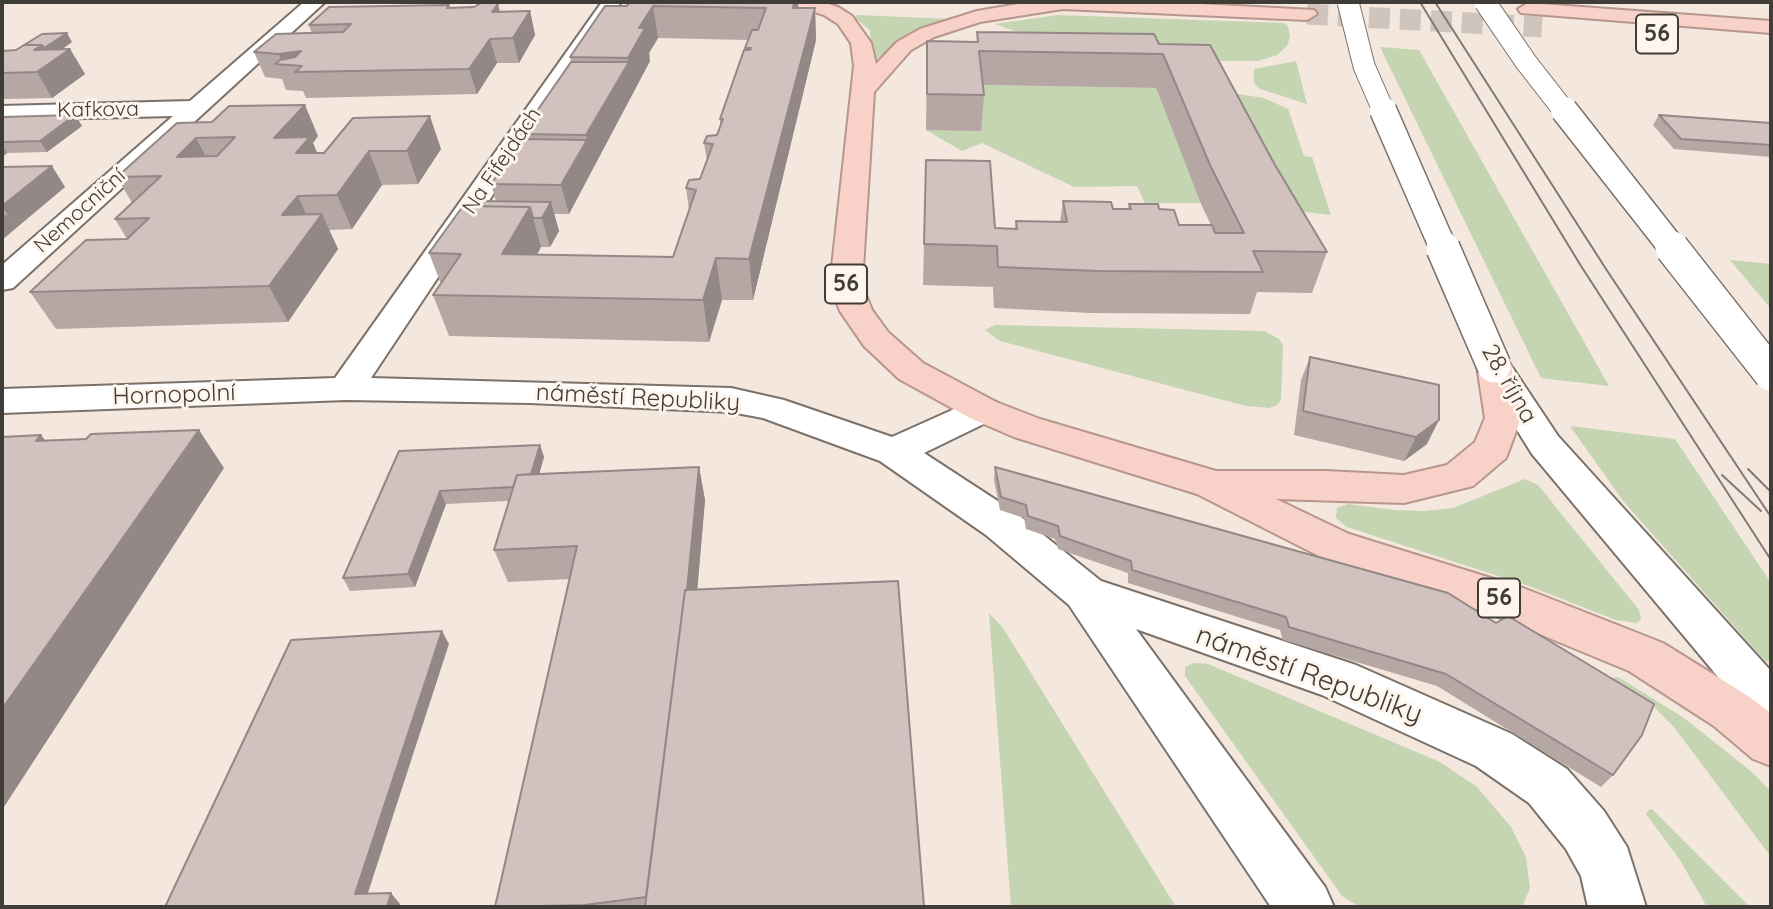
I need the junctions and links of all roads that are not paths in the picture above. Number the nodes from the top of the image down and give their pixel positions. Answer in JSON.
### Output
{"nodes":[{"id":1,"x":315,"y":2,"type":"edge"},
{"id":2,"x":611,"y":2,"type":"edge"},
{"id":3,"x":803,"y":2,"type":"edge"},
{"id":4,"x":1039,"y":2,"type":"edge"},
{"id":5,"x":1348,"y":2,"type":"edge"},
{"id":6,"x":1485,"y":2,"type":"edge"},
{"id":7,"x":1067,"y":3,"type":"edge"},
{"id":8,"x":1528,"y":9,"type":"tunnel mouth"},
{"id":9,"x":1307,"y":14,"type":"tunnel mouth"},
{"id":10,"x":1614,"y":15,"type":"junction"},
{"id":11,"x":1771,"y":21,"type":"edge"},
{"id":12,"x":1542,"y":27,"type":"tunnel mouth"},
{"id":13,"x":1771,"y":27,"type":"edge"},
{"id":14,"x":1771,"y":43,"type":"edge"},
{"id":15,"x":863,"y":92,"type":"junction"},
{"id":16,"x":195,"y":108,"type":"junction"},
{"id":17,"x":2,"y":113,"type":"edge"},
{"id":18,"x":2,"y":281,"type":"edge"},
{"id":19,"x":1771,"y":374,"type":"edge"},
{"id":20,"x":346,"y":389,"type":"junction"},
{"id":21,"x":2,"y":401,"type":"edge"},
{"id":22,"x":983,"y":410,"type":"junction"},
{"id":23,"x":1516,"y":419,"type":"junction"},
{"id":24,"x":894,"y":452,"type":"junction"},
{"id":25,"x":1211,"y":484,"type":"junction"},
{"id":26,"x":1085,"y":593,"type":"junction"},
{"id":27,"x":1771,"y":705,"type":"edge"},
{"id":28,"x":1771,"y":743,"type":"edge"},
{"id":29,"x":1305,"y":907,"type":"edge"},
{"id":30,"x":1618,"y":907,"type":"edge"}],
"edges":[{"from":1,"to":16,"type":"street","name":"Nemocniční"},
{"from":2,"to":20,"type":"street","name":"Na Fifejdách"},
{"from":3,"to":15,"type":"highway","number":"56"},
{"from":4,"to":7,"type":"highway"},
{"from":5,"to":23,"type":"street","name":"28. října","bridge":true},
{"from":6,"to":19,"type":"street","bridge":true},
{"from":7,"to":9,"type":"highway"},
{"from":7,"to":15,"type":"highway"},
{"from":8,"to":10,"type":"highway","number":"56"},
{"from":10,"to":11,"type":"highway","number":"56"},
{"from":10,"to":13,"type":"highway","number":"56"},
{"from":12,"to":14,"type":"highway","number":"56"},
{"from":15,"to":22,"type":"highway","number":"56"},
{"from":16,"to":17,"type":"street","name":"Kafkova"},
{"from":16,"to":18,"type":"street","name":"Nemocniční"},
{"from":20,"to":21,"type":"street","name":"Hornopolní"},
{"from":20,"to":24,"type":"street","name":"náměstí Republiky"},
{"from":22,"to":24,"type":"street"},
{"from":22,"to":25,"type":"highway","number":"56"},
{"from":23,"to":25,"type":"highway","number":"56"},
{"from":23,"to":27,"type":"street","name":"28. října"},
{"from":24,"to":26,"type":"street","name":"náměstí Republiky"},
{"from":25,"to":28,"type":"highway","number":"56"},
{"from":26,"to":29,"type":"street","name":"náměstí Republiky"},
{"from":26,"to":30,"type":"street","name":"náměstí Republiky"}]}
